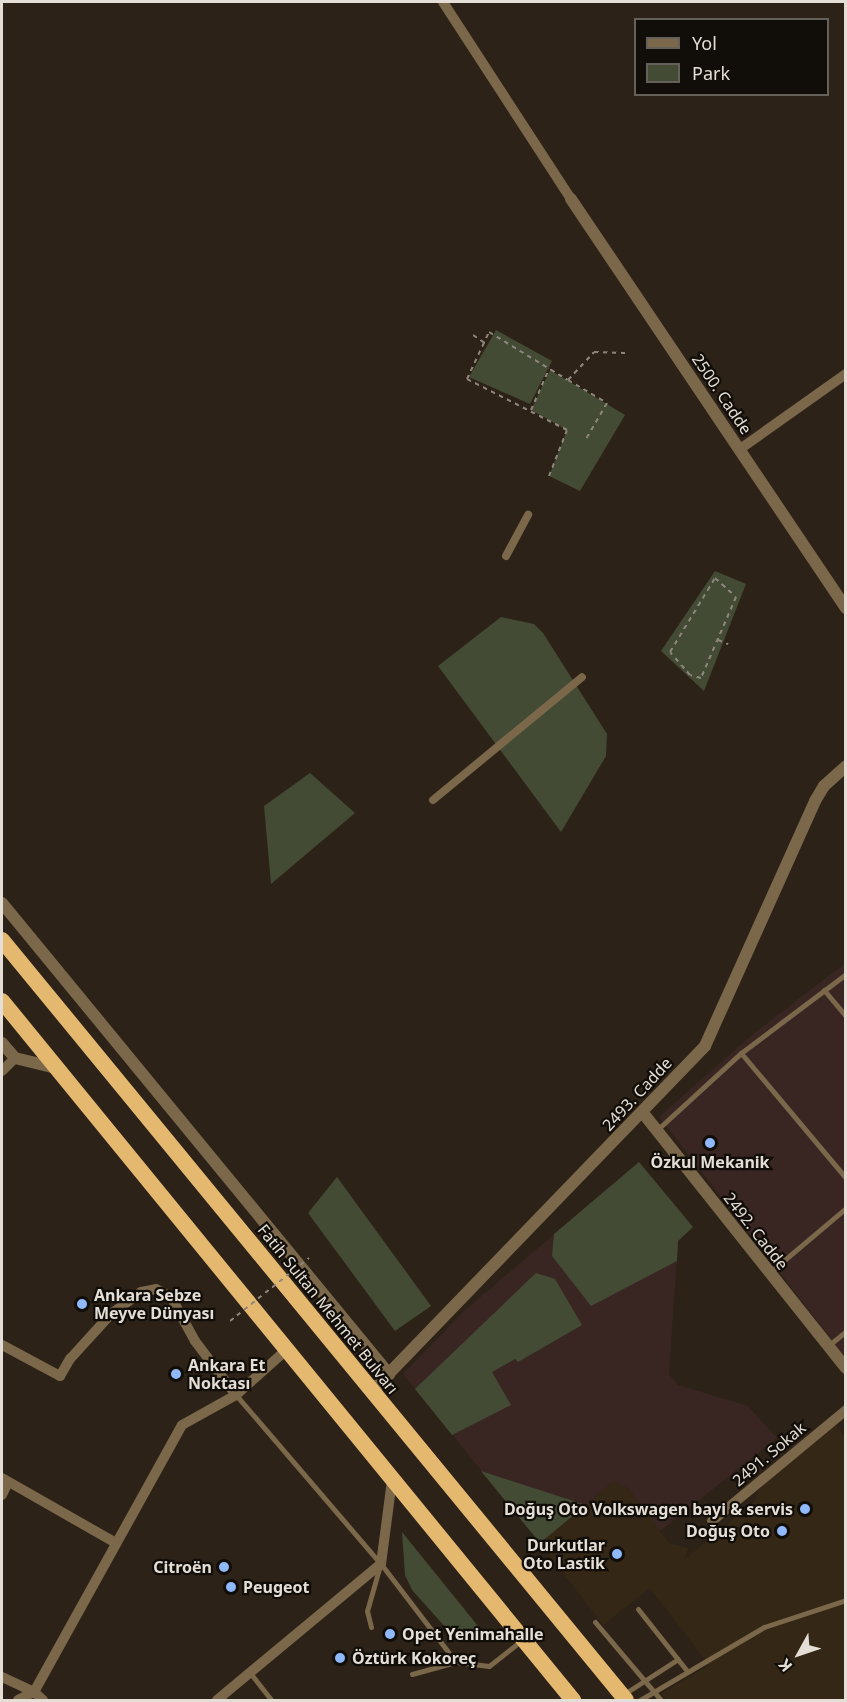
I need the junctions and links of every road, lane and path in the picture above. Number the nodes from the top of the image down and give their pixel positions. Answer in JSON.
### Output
{"nodes":[{"id":1,"x":443,"y":2,"type":"edge"},
{"id":2,"x":572,"y":199,"type":"joint"},
{"id":3,"x":473,"y":335,"type":"dead end"},
{"id":4,"x":485,"y":343,"type":"junction"},
{"id":5,"x":625,"y":353,"type":"dead end"},
{"id":6,"x":549,"y":369,"type":"junction"},
{"id":7,"x":846,"y":374,"type":"edge"},
{"id":8,"x":568,"y":380,"type":"junction"},
{"id":9,"x":531,"y":410,"type":"dead end"},
{"id":10,"x":586,"y":439,"type":"dead end"},
{"id":11,"x":740,"y":449,"type":"junction"},
{"id":12,"x":549,"y":476,"type":"dead end"},
{"id":13,"x":528,"y":515,"type":"dead end"},
{"id":14,"x":506,"y":556,"type":"dead end"},
{"id":15,"x":846,"y":608,"type":"edge"},
{"id":16,"x":718,"y":640,"type":"junction"},
{"id":17,"x":728,"y":644,"type":"dead end"},
{"id":18,"x":582,"y":677,"type":"dead end"},
{"id":19,"x":846,"y":766,"type":"edge"},
{"id":20,"x":433,"y":800,"type":"dead end"},
{"id":21,"x":2,"y":903,"type":"edge"},
{"id":22,"x":2,"y":940,"type":"edge"},
{"id":23,"x":846,"y":974,"type":"edge"},
{"id":24,"x":824,"y":990,"type":"junction"},
{"id":25,"x":2,"y":1001,"type":"edge"},
{"id":26,"x":846,"y":1016,"type":"edge"},
{"id":27,"x":2,"y":1043,"type":"edge"},
{"id":28,"x":741,"y":1053,"type":"junction"},
{"id":29,"x":15,"y":1058,"type":"junction"},
{"id":30,"x":56,"y":1068,"type":"junction"},
{"id":31,"x":2,"y":1071,"type":"edge"},
{"id":32,"x":643,"y":1113,"type":"junction"},
{"id":33,"x":657,"y":1130,"type":"junction"},
{"id":34,"x":846,"y":1178,"type":"edge"},
{"id":35,"x":846,"y":1208,"type":"edge"},
{"id":36,"x":309,"y":1258,"type":"dead end"},
{"id":37,"x":769,"y":1274,"type":"junction"},
{"id":38,"x":230,"y":1321,"type":"dead end"},
{"id":39,"x":846,"y":1331,"type":"edge"},
{"id":40,"x":2,"y":1345,"type":"edge"},
{"id":41,"x":828,"y":1346,"type":"junction"},
{"id":42,"x":285,"y":1351,"type":"junction"},
{"id":43,"x":846,"y":1368,"type":"edge"},
{"id":44,"x":389,"y":1374,"type":"junction"},
{"id":45,"x":372,"y":1391,"type":"junction"},
{"id":46,"x":236,"y":1395,"type":"junction"},
{"id":47,"x":846,"y":1410,"type":"edge"},
{"id":48,"x":5,"y":1480,"type":"edge"},
{"id":49,"x":392,"y":1481,"type":"junction"},
{"id":50,"x":2,"y":1495,"type":"edge"},
{"id":51,"x":712,"y":1521,"type":"dead end"},
{"id":52,"x":116,"y":1543,"type":"junction"},
{"id":53,"x":381,"y":1564,"type":"junction"},
{"id":54,"x":846,"y":1600,"type":"edge"},
{"id":55,"x":638,"y":1609,"type":"dead end"},
{"id":56,"x":595,"y":1622,"type":"dead end"},
{"id":57,"x":371,"y":1627,"type":"dead end"},
{"id":58,"x":523,"y":1639,"type":"junction"},
{"id":59,"x":678,"y":1659,"type":"junction"},
{"id":60,"x":456,"y":1662,"type":"junction"},
{"id":61,"x":688,"y":1672,"type":"junction"},
{"id":62,"x":251,"y":1674,"type":"junction"},
{"id":63,"x":412,"y":1674,"type":"dead end"},
{"id":64,"x":2,"y":1677,"type":"edge"},
{"id":65,"x":644,"y":1680,"type":"junction"},
{"id":66,"x":34,"y":1692,"type":"junction"},
{"id":67,"x":654,"y":1692,"type":"junction"},
{"id":68,"x":624,"y":1698,"type":"edge"},
{"id":69,"x":18,"y":1701,"type":"edge"},
{"id":70,"x":44,"y":1701,"type":"edge"},
{"id":71,"x":217,"y":1701,"type":"edge"},
{"id":72,"x":271,"y":1701,"type":"edge"},
{"id":73,"x":573,"y":1701,"type":"edge"},
{"id":74,"x":640,"y":1701,"type":"edge"},
{"id":75,"x":661,"y":1701,"type":"edge"}],
"edges":[{"from":1,"to":2,"type":"street"},
{"from":2,"to":11,"type":"street","name":"2500. Cadde"},
{"from":3,"to":4,"type":"path"},
{"from":4,"to":6,"type":"path"},
{"from":4,"to":12,"type":"path"},
{"from":5,"to":8,"type":"path"},
{"from":6,"to":8,"type":"path"},
{"from":6,"to":9,"type":"path"},
{"from":7,"to":11,"type":"street"},
{"from":8,"to":10,"type":"path"},
{"from":11,"to":15,"type":"street","name":"2500. Cadde"},
{"from":13,"to":14,"type":"street"},
{"from":16,"to":16,"type":"path"},
{"from":16,"to":17,"type":"path"},
{"from":18,"to":20,"type":"street"},
{"from":19,"to":32,"type":"street","name":"2493. Cadde"},
{"from":21,"to":44,"type":"street"},
{"from":22,"to":45,"type":"highway","name":"Fatih Sultan Mehmet Bulvarı"},
{"from":23,"to":24,"type":"lane"},
{"from":24,"to":26,"type":"lane"},
{"from":24,"to":28,"type":"lane"},
{"from":25,"to":30,"type":"highway"},
{"from":27,"to":29,"type":"street"},
{"from":28,"to":33,"type":"lane"},
{"from":28,"to":34,"type":"lane"},
{"from":29,"to":30,"type":"street"},
{"from":29,"to":31,"type":"street"},
{"from":30,"to":42,"type":"highway"},
{"from":32,"to":33,"type":"street","name":"2492. Cadde"},
{"from":32,"to":44,"type":"street","name":"2493. Cadde"},
{"from":33,"to":37,"type":"street","name":"2492. Cadde"},
{"from":35,"to":37,"type":"lane"},
{"from":36,"to":38,"type":"path","bridge":true},
{"from":37,"to":41,"type":"street","name":"2492. Cadde"},
{"from":39,"to":41,"type":"lane"},
{"from":40,"to":46,"type":"street"},
{"from":41,"to":43,"type":"street","name":"2492. Cadde"},
{"from":42,"to":46,"type":"street"},
{"from":42,"to":49,"type":"highway"},
{"from":44,"to":45,"type":"street","name":"2493. Cadde"},
{"from":45,"to":68,"type":"highway","name":"Fatih Sultan Mehmet Bulvarı"},
{"from":46,"to":52,"type":"street"},
{"from":46,"to":53,"type":"lane"},
{"from":47,"to":51,"type":"street","name":"2491. Sokak"},
{"from":48,"to":50,"type":"street"},
{"from":48,"to":52,"type":"street"},
{"from":49,"to":53,"type":"street"},
{"from":49,"to":58,"type":"highway"},
{"from":52,"to":66,"type":"street"},
{"from":53,"to":57,"type":"lane"},
{"from":53,"to":60,"type":"lane"},
{"from":53,"to":62,"type":"street"},
{"from":54,"to":61,"type":"lane"},
{"from":55,"to":59,"type":"lane"},
{"from":56,"to":65,"type":"lane"},
{"from":58,"to":60,"type":"lane"},
{"from":58,"to":73,"type":"highway"},
{"from":59,"to":61,"type":"lane"},
{"from":59,"to":65,"type":"lane"},
{"from":60,"to":63,"type":"lane"},
{"from":61,"to":67,"type":"lane"},
{"from":62,"to":71,"type":"street"},
{"from":62,"to":72,"type":"lane"},
{"from":64,"to":66,"type":"street"},
{"from":65,"to":67,"type":"lane"},
{"from":65,"to":68,"type":"lane"},
{"from":66,"to":69,"type":"street"},
{"from":66,"to":70,"type":"street"},
{"from":67,"to":74,"type":"lane"},
{"from":67,"to":75,"type":"lane"}]}
